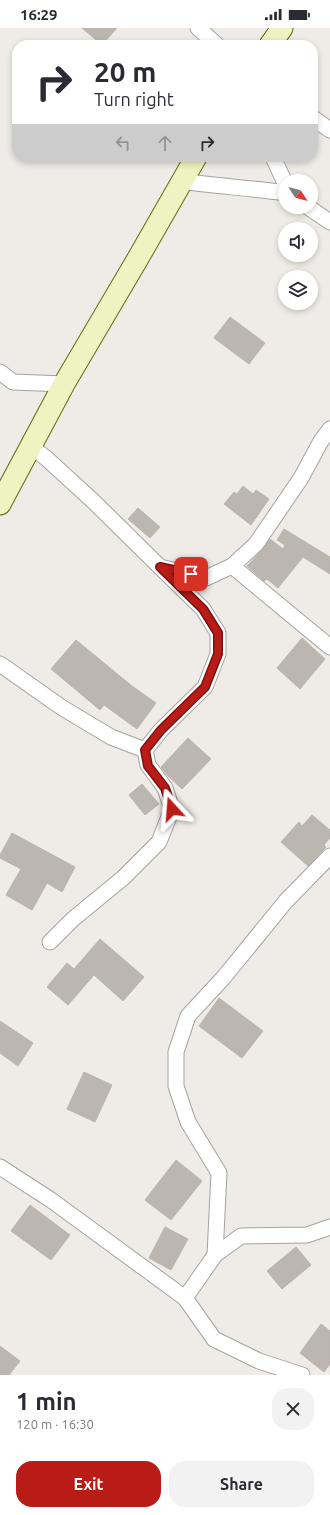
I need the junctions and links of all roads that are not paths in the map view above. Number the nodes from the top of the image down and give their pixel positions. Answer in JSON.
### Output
{"nodes":[{"id":1,"x":198,"y":28,"type":"edge"},
{"id":2,"x":282,"y":28,"type":"edge"},
{"id":3,"x":211,"y":40,"type":"edge"},
{"id":4,"x":274,"y":40,"type":"edge"},
{"id":5,"x":318,"y":122,"type":"edge"},
{"id":6,"x":330,"y":130,"type":"edge"},
{"id":7,"x":193,"y":162,"type":"edge"},
{"id":8,"x":275,"y":162,"type":"edge"},
{"id":9,"x":281,"y":174,"type":"edge"},
{"id":10,"x":181,"y":181,"type":"junction"},
{"id":11,"x":278,"y":192,"type":"edge"},
{"id":12,"x":318,"y":214,"type":"edge"},
{"id":13,"x":330,"y":222,"type":"edge"},
{"id":14,"x":0,"y":372,"type":"edge"},
{"id":15,"x":64,"y":384,"type":"junction"},
{"id":16,"x":330,"y":429,"type":"edge"},
{"id":17,"x":30,"y":446,"type":"junction"},
{"id":18,"x":0,"y":504,"type":"edge"},
{"id":19,"x":232,"y":566,"type":"junction"},
{"id":20,"x":160,"y":567,"type":"junction"},
{"id":21,"x":330,"y":647,"type":"edge"},
{"id":22,"x":0,"y":664,"type":"edge"},
{"id":23,"x":145,"y":750,"type":"junction"},
{"id":24,"x":330,"y":856,"type":"edge"},
{"id":25,"x":50,"y":942,"type":"dead end"},
{"id":26,"x":0,"y":1167,"type":"edge"},
{"id":27,"x":330,"y":1227,"type":"edge"},
{"id":28,"x":215,"y":1255,"type":"junction"},
{"id":29,"x":185,"y":1298,"type":"junction"},
{"id":30,"x":302,"y":1375,"type":"edge"}],
"edges":[{"from":1,"to":3,"type":"street"},
{"from":2,"to":4,"type":"street"},
{"from":5,"to":6,"type":"street"},
{"from":7,"to":10,"type":"street"},
{"from":8,"to":9,"type":"street"},
{"from":10,"to":11,"type":"street"},
{"from":10,"to":15,"type":"street"},
{"from":12,"to":13,"type":"street"},
{"from":14,"to":15,"type":"street"},
{"from":15,"to":17,"type":"street"},
{"from":16,"to":19,"type":"street"},
{"from":17,"to":18,"type":"street"},
{"from":17,"to":20,"type":"street"},
{"from":19,"to":20,"type":"street"},
{"from":19,"to":21,"type":"street"},
{"from":20,"to":23,"type":"street"},
{"from":22,"to":23,"type":"street"},
{"from":23,"to":25,"type":"street"},
{"from":24,"to":28,"type":"street"},
{"from":26,"to":29,"type":"street"},
{"from":27,"to":28,"type":"street"},
{"from":28,"to":29,"type":"street"},
{"from":29,"to":30,"type":"street"}]}
